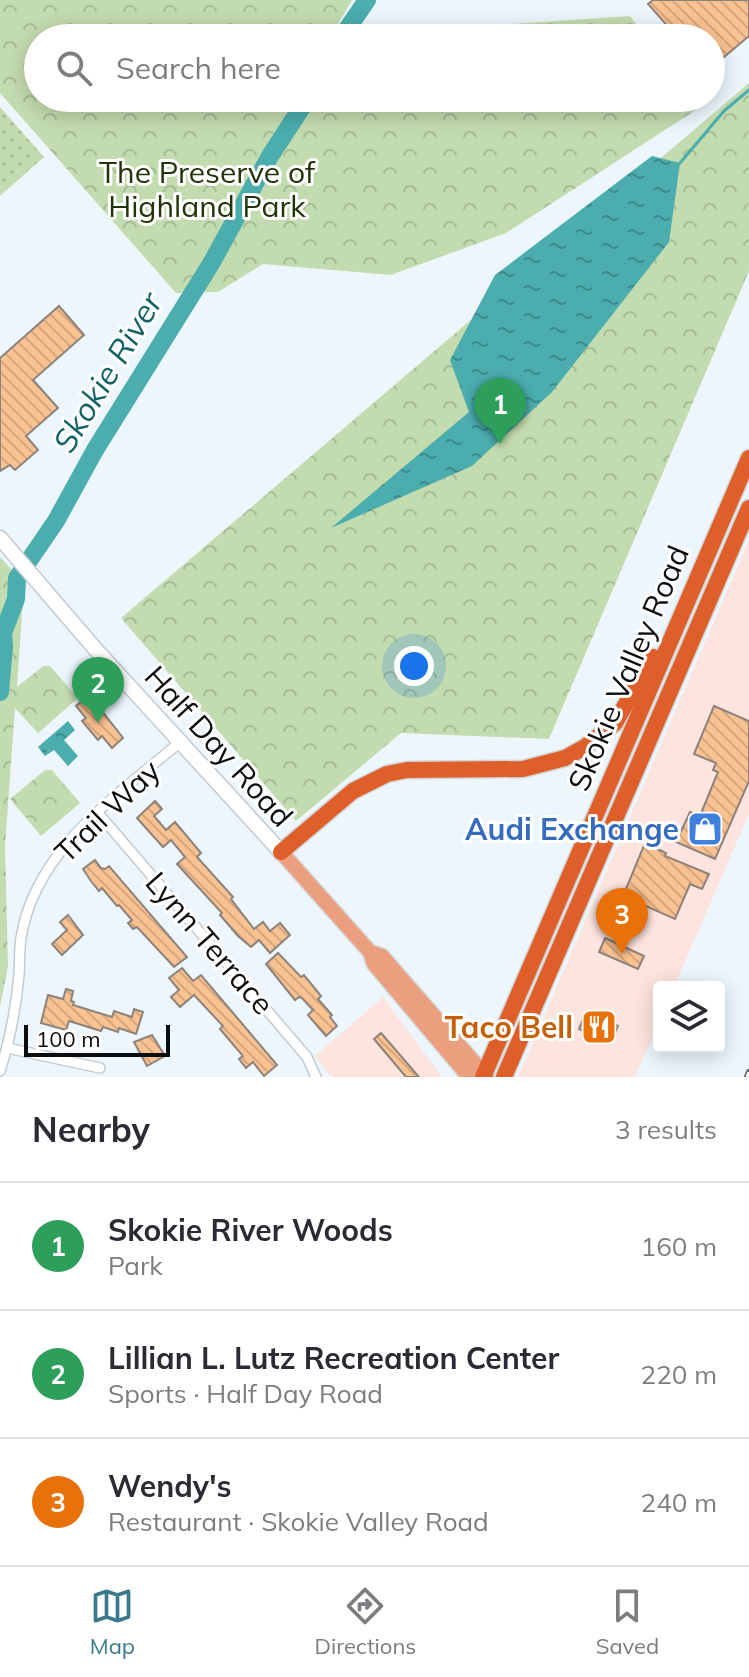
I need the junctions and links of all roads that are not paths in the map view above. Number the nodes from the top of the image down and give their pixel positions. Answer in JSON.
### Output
{"nodes":[{"id":1,"x":749,"y":458,"type":"edge"},
{"id":2,"x":749,"y":508,"type":"edge"},
{"id":3,"x":0,"y":538,"type":"edge"},
{"id":4,"x":715,"y":538,"type":"junction"},
{"id":5,"x":180,"y":742,"type":"junction"},
{"id":6,"x":98,"y":813,"type":"junction"},
{"id":7,"x":281,"y":852,"type":"junction"},
{"id":8,"x":7,"y":1048,"type":"junction"},
{"id":9,"x":100,"y":1068,"type":"dead end"},
{"id":10,"x":0,"y":1071,"type":"edge"},
{"id":11,"x":481,"y":1076,"type":"edge"},
{"id":12,"x":316,"y":1077,"type":"edge"},
{"id":13,"x":504,"y":1077,"type":"edge"}],
"edges":[{"from":1,"to":4,"type":"highway","name":"Skokie Valley Road"},
{"from":2,"to":13,"type":"highway","name":"Skokie Valley Road"},
{"from":3,"to":5,"type":"main road","name":"Half Day Road"},
{"from":4,"to":7,"type":"highway"},
{"from":4,"to":11,"type":"highway","name":"Skokie Valley Road"},
{"from":5,"to":6,"type":"street","name":"Trail Way"},
{"from":5,"to":7,"type":"main road","name":"Half Day Road"},
{"from":6,"to":8,"type":"street","name":"Trail Way"},
{"from":6,"to":12,"type":"street","name":"Lynn Terrace"},
{"from":7,"to":11,"type":"main road","name":"Half Day Road"},
{"from":8,"to":9,"type":"street"},
{"from":8,"to":10,"type":"street","name":"Trail Way"}]}
